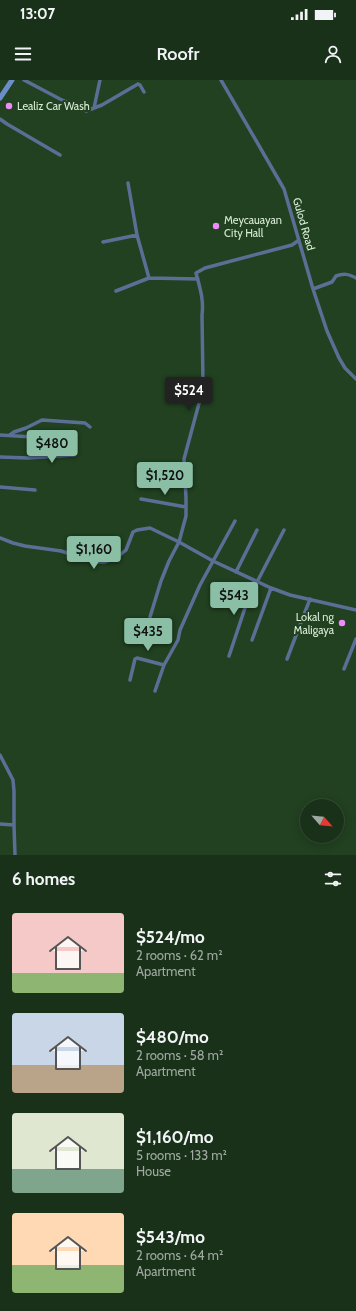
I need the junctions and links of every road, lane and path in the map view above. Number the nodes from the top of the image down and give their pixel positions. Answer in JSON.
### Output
{"nodes":[{"id":1,"x":12,"y":80,"type":"edge"},
{"id":2,"x":24,"y":80,"type":"edge"},
{"id":3,"x":100,"y":80,"type":"edge"},
{"id":4,"x":221,"y":80,"type":"edge"},
{"id":5,"x":144,"y":92,"type":"dead end"},
{"id":6,"x":0,"y":98,"type":"edge"},
{"id":7,"x":94,"y":108,"type":"junction"},
{"id":8,"x":0,"y":119,"type":"edge"},
{"id":9,"x":60,"y":155,"type":"dead end"},
{"id":10,"x":128,"y":183,"type":"dead end"},
{"id":11,"x":138,"y":235,"type":"junction"},
{"id":12,"x":299,"y":240,"type":"junction"},
{"id":13,"x":103,"y":242,"type":"dead end"},
{"id":14,"x":149,"y":278,"type":"junction"},
{"id":15,"x":356,"y":278,"type":"edge"},
{"id":16,"x":198,"y":279,"type":"junction"},
{"id":17,"x":313,"y":289,"type":"junction"},
{"id":18,"x":116,"y":291,"type":"dead end"},
{"id":19,"x":356,"y":378,"type":"edge"},
{"id":20,"x":90,"y":427,"type":"dead end"},
{"id":21,"x":0,"y":435,"type":"edge"},
{"id":22,"x":10,"y":435,"type":"junction"},
{"id":23,"x":49,"y":438,"type":"dead end"},
{"id":24,"x":74,"y":455,"type":"dead end"},
{"id":25,"x":0,"y":457,"type":"edge"},
{"id":26,"x":0,"y":487,"type":"edge"},
{"id":27,"x":35,"y":490,"type":"dead end"},
{"id":28,"x":141,"y":499,"type":"dead end"},
{"id":29,"x":186,"y":507,"type":"junction"},
{"id":30,"x":235,"y":521,"type":"dead end"},
{"id":31,"x":257,"y":530,"type":"dead end"},
{"id":32,"x":284,"y":530,"type":"dead end"},
{"id":33,"x":0,"y":538,"type":"edge"},
{"id":34,"x":179,"y":542,"type":"junction"},
{"id":35,"x":213,"y":560,"type":"junction"},
{"id":36,"x":236,"y":572,"type":"junction"},
{"id":37,"x":256,"y":581,"type":"junction"},
{"id":38,"x":271,"y":588,"type":"junction"},
{"id":39,"x":310,"y":599,"type":"junction"},
{"id":40,"x":356,"y":610,"type":"edge"},
{"id":41,"x":150,"y":617,"type":"dead end"},
{"id":42,"x":356,"y":639,"type":"edge"},
{"id":43,"x":252,"y":640,"type":"dead end"},
{"id":44,"x":229,"y":656,"type":"dead end"},
{"id":45,"x":287,"y":659,"type":"dead end"},
{"id":46,"x":164,"y":664,"type":"junction"},
{"id":47,"x":344,"y":669,"type":"dead end"},
{"id":48,"x":130,"y":680,"type":"dead end"},
{"id":49,"x":155,"y":692,"type":"dead end"},
{"id":50,"x":0,"y":754,"type":"edge"},
{"id":51,"x":0,"y":824,"type":"edge"},
{"id":52,"x":14,"y":825,"type":"junction"},
{"id":53,"x":15,"y":855,"type":"edge"}],
"edges":[{"from":1,"to":6,"type":"main road"},
{"from":2,"to":7,"type":"street"},
{"from":3,"to":7,"type":"street"},
{"from":4,"to":12,"type":"street","name":"Gulod Road"},
{"from":5,"to":7,"type":"street"},
{"from":8,"to":9,"type":"street"},
{"from":10,"to":11,"type":"street"},
{"from":11,"to":13,"type":"street"},
{"from":11,"to":14,"type":"street"},
{"from":12,"to":16,"type":"street"},
{"from":12,"to":17,"type":"street","name":"Gulod Road"},
{"from":14,"to":16,"type":"street"},
{"from":14,"to":18,"type":"street"},
{"from":15,"to":17,"type":"street"},
{"from":16,"to":29,"type":"street"},
{"from":17,"to":19,"type":"street","name":"Gulod Road"},
{"from":20,"to":22,"type":"street"},
{"from":21,"to":22,"type":"street"},
{"from":22,"to":23,"type":"street"},
{"from":24,"to":25,"type":"street"},
{"from":26,"to":27,"type":"street"},
{"from":28,"to":29,"type":"street"},
{"from":29,"to":34,"type":"street"},
{"from":30,"to":35,"type":"street"},
{"from":31,"to":36,"type":"street"},
{"from":32,"to":37,"type":"street"},
{"from":33,"to":34,"type":"street"},
{"from":34,"to":35,"type":"street"},
{"from":34,"to":41,"type":"street"},
{"from":35,"to":36,"type":"street"},
{"from":35,"to":46,"type":"street"},
{"from":36,"to":37,"type":"street"},
{"from":37,"to":38,"type":"street"},
{"from":37,"to":44,"type":"street"},
{"from":38,"to":39,"type":"street"},
{"from":38,"to":43,"type":"street"},
{"from":39,"to":40,"type":"street"},
{"from":39,"to":45,"type":"street"},
{"from":42,"to":47,"type":"street"},
{"from":46,"to":48,"type":"street"},
{"from":46,"to":49,"type":"street"},
{"from":50,"to":52,"type":"street"},
{"from":51,"to":52,"type":"street"},
{"from":52,"to":53,"type":"street"}]}
